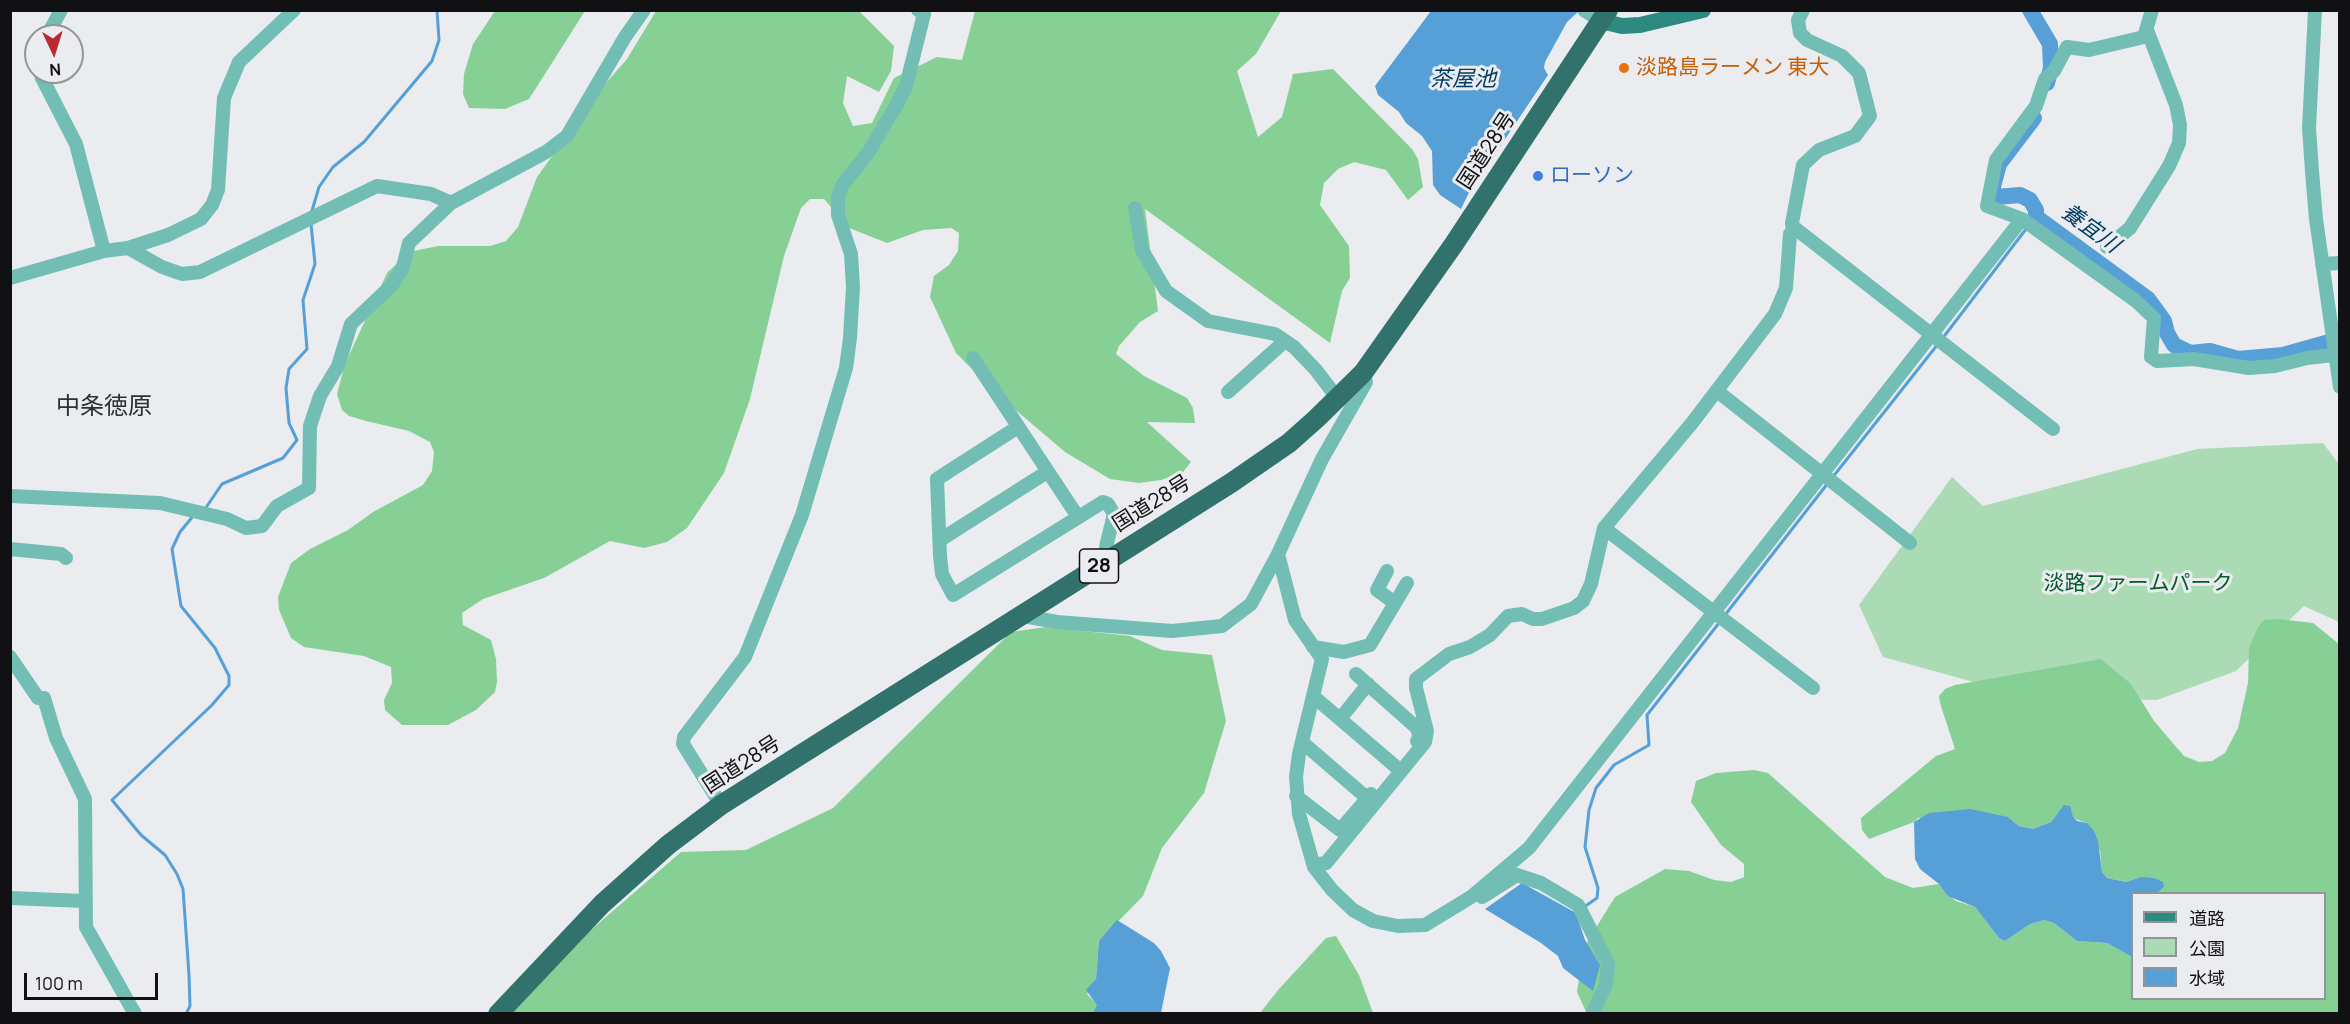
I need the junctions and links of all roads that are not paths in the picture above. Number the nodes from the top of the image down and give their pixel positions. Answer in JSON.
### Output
{"nodes":[{"id":1,"x":61,"y":10,"type":"edge"},
{"id":2,"x":294,"y":10,"type":"edge"},
{"id":3,"x":644,"y":10,"type":"edge"},
{"id":4,"x":918,"y":10,"type":"edge"},
{"id":5,"x":1703,"y":10,"type":"edge"},
{"id":6,"x":1803,"y":10,"type":"edge"},
{"id":7,"x":2152,"y":10,"type":"edge"},
{"id":8,"x":2315,"y":10,"type":"edge"},
{"id":9,"x":1597,"y":14,"type":"edge"},
{"id":10,"x":53,"y":24,"type":"edge"},
{"id":11,"x":2147,"y":30,"type":"junction"},
{"id":12,"x":45,"y":84,"type":"edge"},
{"id":13,"x":451,"y":203,"type":"junction"},
{"id":14,"x":1135,"y":208,"type":"dead end"},
{"id":15,"x":2027,"y":223,"type":"junction"},
{"id":16,"x":1793,"y":231,"type":"junction"},
{"id":17,"x":2108,"y":246,"type":"dead end"},
{"id":18,"x":128,"y":248,"type":"junction"},
{"id":19,"x":104,"y":251,"type":"junction"},
{"id":20,"x":2340,"y":263,"type":"edge"},
{"id":21,"x":2322,"y":264,"type":"junction"},
{"id":22,"x":10,"y":278,"type":"edge"},
{"id":23,"x":1936,"y":340,"type":"junction"},
{"id":24,"x":1285,"y":341,"type":"junction"},
{"id":25,"x":2334,"y":354,"type":"junction"},
{"id":26,"x":973,"y":358,"type":"dead end"},
{"id":27,"x":1363,"y":373,"type":"junction"},
{"id":28,"x":2340,"y":387,"type":"edge"},
{"id":29,"x":1717,"y":391,"type":"junction"},
{"id":30,"x":1228,"y":392,"type":"dead end"},
{"id":31,"x":1338,"y":399,"type":"junction"},
{"id":32,"x":1017,"y":427,"type":"junction"},
{"id":33,"x":2052,"y":429,"type":"dead end"},
{"id":34,"x":1047,"y":472,"type":"junction"},
{"id":35,"x":1828,"y":477,"type":"junction"},
{"id":36,"x":10,"y":496,"type":"edge"},
{"id":37,"x":1078,"y":517,"type":"junction"},
{"id":38,"x":1604,"y":528,"type":"junction"},
{"id":39,"x":940,"y":540,"type":"junction"},
{"id":40,"x":1910,"y":543,"type":"dead end"},
{"id":41,"x":10,"y":549,"type":"edge"},
{"id":42,"x":1278,"y":555,"type":"junction"},
{"id":43,"x":66,"y":558,"type":"dead end"},
{"id":44,"x":1110,"y":559,"type":"junction"},
{"id":45,"x":1387,"y":571,"type":"dead end"},
{"id":46,"x":1407,"y":583,"type":"dead end"},
{"id":47,"x":1395,"y":603,"type":"junction"},
{"id":48,"x":1023,"y":616,"type":"junction"},
{"id":49,"x":1720,"y":616,"type":"junction"},
{"id":50,"x":1313,"y":647,"type":"junction"},
{"id":51,"x":11,"y":658,"type":"edge"},
{"id":52,"x":1356,"y":674,"type":"dead end"},
{"id":53,"x":1368,"y":684,"type":"junction"},
{"id":54,"x":1813,"y":688,"type":"dead end"},
{"id":55,"x":1313,"y":696,"type":"junction"},
{"id":56,"x":1341,"y":719,"type":"junction"},
{"id":57,"x":1302,"y":742,"type":"junction"},
{"id":58,"x":1395,"y":766,"type":"junction"},
{"id":59,"x":1296,"y":796,"type":"junction"},
{"id":60,"x":1367,"y":798,"type":"junction"},
{"id":61,"x":722,"y":805,"type":"junction"},
{"id":62,"x":1314,"y":865,"type":"junction"},
{"id":63,"x":1471,"y":897,"type":"junction"},
{"id":64,"x":10,"y":898,"type":"edge"},
{"id":65,"x":84,"y":901,"type":"junction"},
{"id":66,"x":1596,"y":1012,"type":"edge"},
{"id":67,"x":135,"y":1014,"type":"edge"},
{"id":68,"x":498,"y":1014,"type":"edge"}],
"edges":[{"from":1,"to":10,"type":"street"},
{"from":2,"to":18,"type":"street"},
{"from":3,"to":13,"type":"street"},
{"from":4,"to":61,"type":"street"},
{"from":5,"to":9,"type":"main road"},
{"from":6,"to":16,"type":"street"},
{"from":7,"to":11,"type":"street"},
{"from":8,"to":21,"type":"street"},
{"from":9,"to":27,"type":"highway","name":"国道28号","number":"28"},
{"from":11,"to":15,"type":"street"},
{"from":11,"to":17,"type":"street"},
{"from":12,"to":19,"type":"street"},
{"from":13,"to":18,"type":"street"},
{"from":13,"to":36,"type":"street"},
{"from":14,"to":24,"type":"street"},
{"from":15,"to":23,"type":"street"},
{"from":15,"to":25,"type":"street"},
{"from":16,"to":23,"type":"street"},
{"from":16,"to":29,"type":"street"},
{"from":18,"to":19,"type":"street"},
{"from":19,"to":22,"type":"street"},
{"from":20,"to":21,"type":"street"},
{"from":21,"to":25,"type":"street"},
{"from":23,"to":33,"type":"street"},
{"from":23,"to":35,"type":"street"},
{"from":24,"to":30,"type":"street"},
{"from":24,"to":31,"type":"street"},
{"from":25,"to":28,"type":"street"},
{"from":26,"to":32,"type":"street"},
{"from":27,"to":31,"type":"highway","name":"国道28号","number":"28"},
{"from":27,"to":42,"type":"street"},
{"from":29,"to":35,"type":"street"},
{"from":29,"to":38,"type":"street"},
{"from":31,"to":44,"type":"highway","name":"国道28号","number":"28"},
{"from":32,"to":34,"type":"street"},
{"from":32,"to":39,"type":"street"},
{"from":34,"to":37,"type":"street"},
{"from":34,"to":39,"type":"street"},
{"from":35,"to":40,"type":"street"},
{"from":35,"to":49,"type":"street"},
{"from":37,"to":39,"type":"street"},
{"from":37,"to":44,"type":"street"},
{"from":38,"to":49,"type":"street"},
{"from":38,"to":62,"type":"street"},
{"from":41,"to":43,"type":"street"},
{"from":42,"to":48,"type":"street"},
{"from":42,"to":50,"type":"street"},
{"from":44,"to":48,"type":"highway","name":"国道28号","number":"28"},
{"from":45,"to":47,"type":"street"},
{"from":46,"to":47,"type":"street"},
{"from":47,"to":50,"type":"street"},
{"from":48,"to":61,"type":"highway","name":"国道28号","number":"28"},
{"from":49,"to":54,"type":"street"},
{"from":49,"to":63,"type":"street"},
{"from":50,"to":55,"type":"street"},
{"from":51,"to":65,"type":"street"},
{"from":52,"to":53,"type":"street"},
{"from":53,"to":56,"type":"street"},
{"from":53,"to":58,"type":"street"},
{"from":55,"to":56,"type":"street"},
{"from":55,"to":57,"type":"street"},
{"from":56,"to":58,"type":"street"},
{"from":57,"to":59,"type":"street"},
{"from":57,"to":60,"type":"street"},
{"from":58,"to":60,"type":"street"},
{"from":59,"to":60,"type":"street"},
{"from":59,"to":62,"type":"street"},
{"from":61,"to":68,"type":"highway","name":"国道28号","number":"28"},
{"from":62,"to":63,"type":"street"},
{"from":63,"to":66,"type":"street"},
{"from":64,"to":65,"type":"street"},
{"from":65,"to":67,"type":"street"}]}
